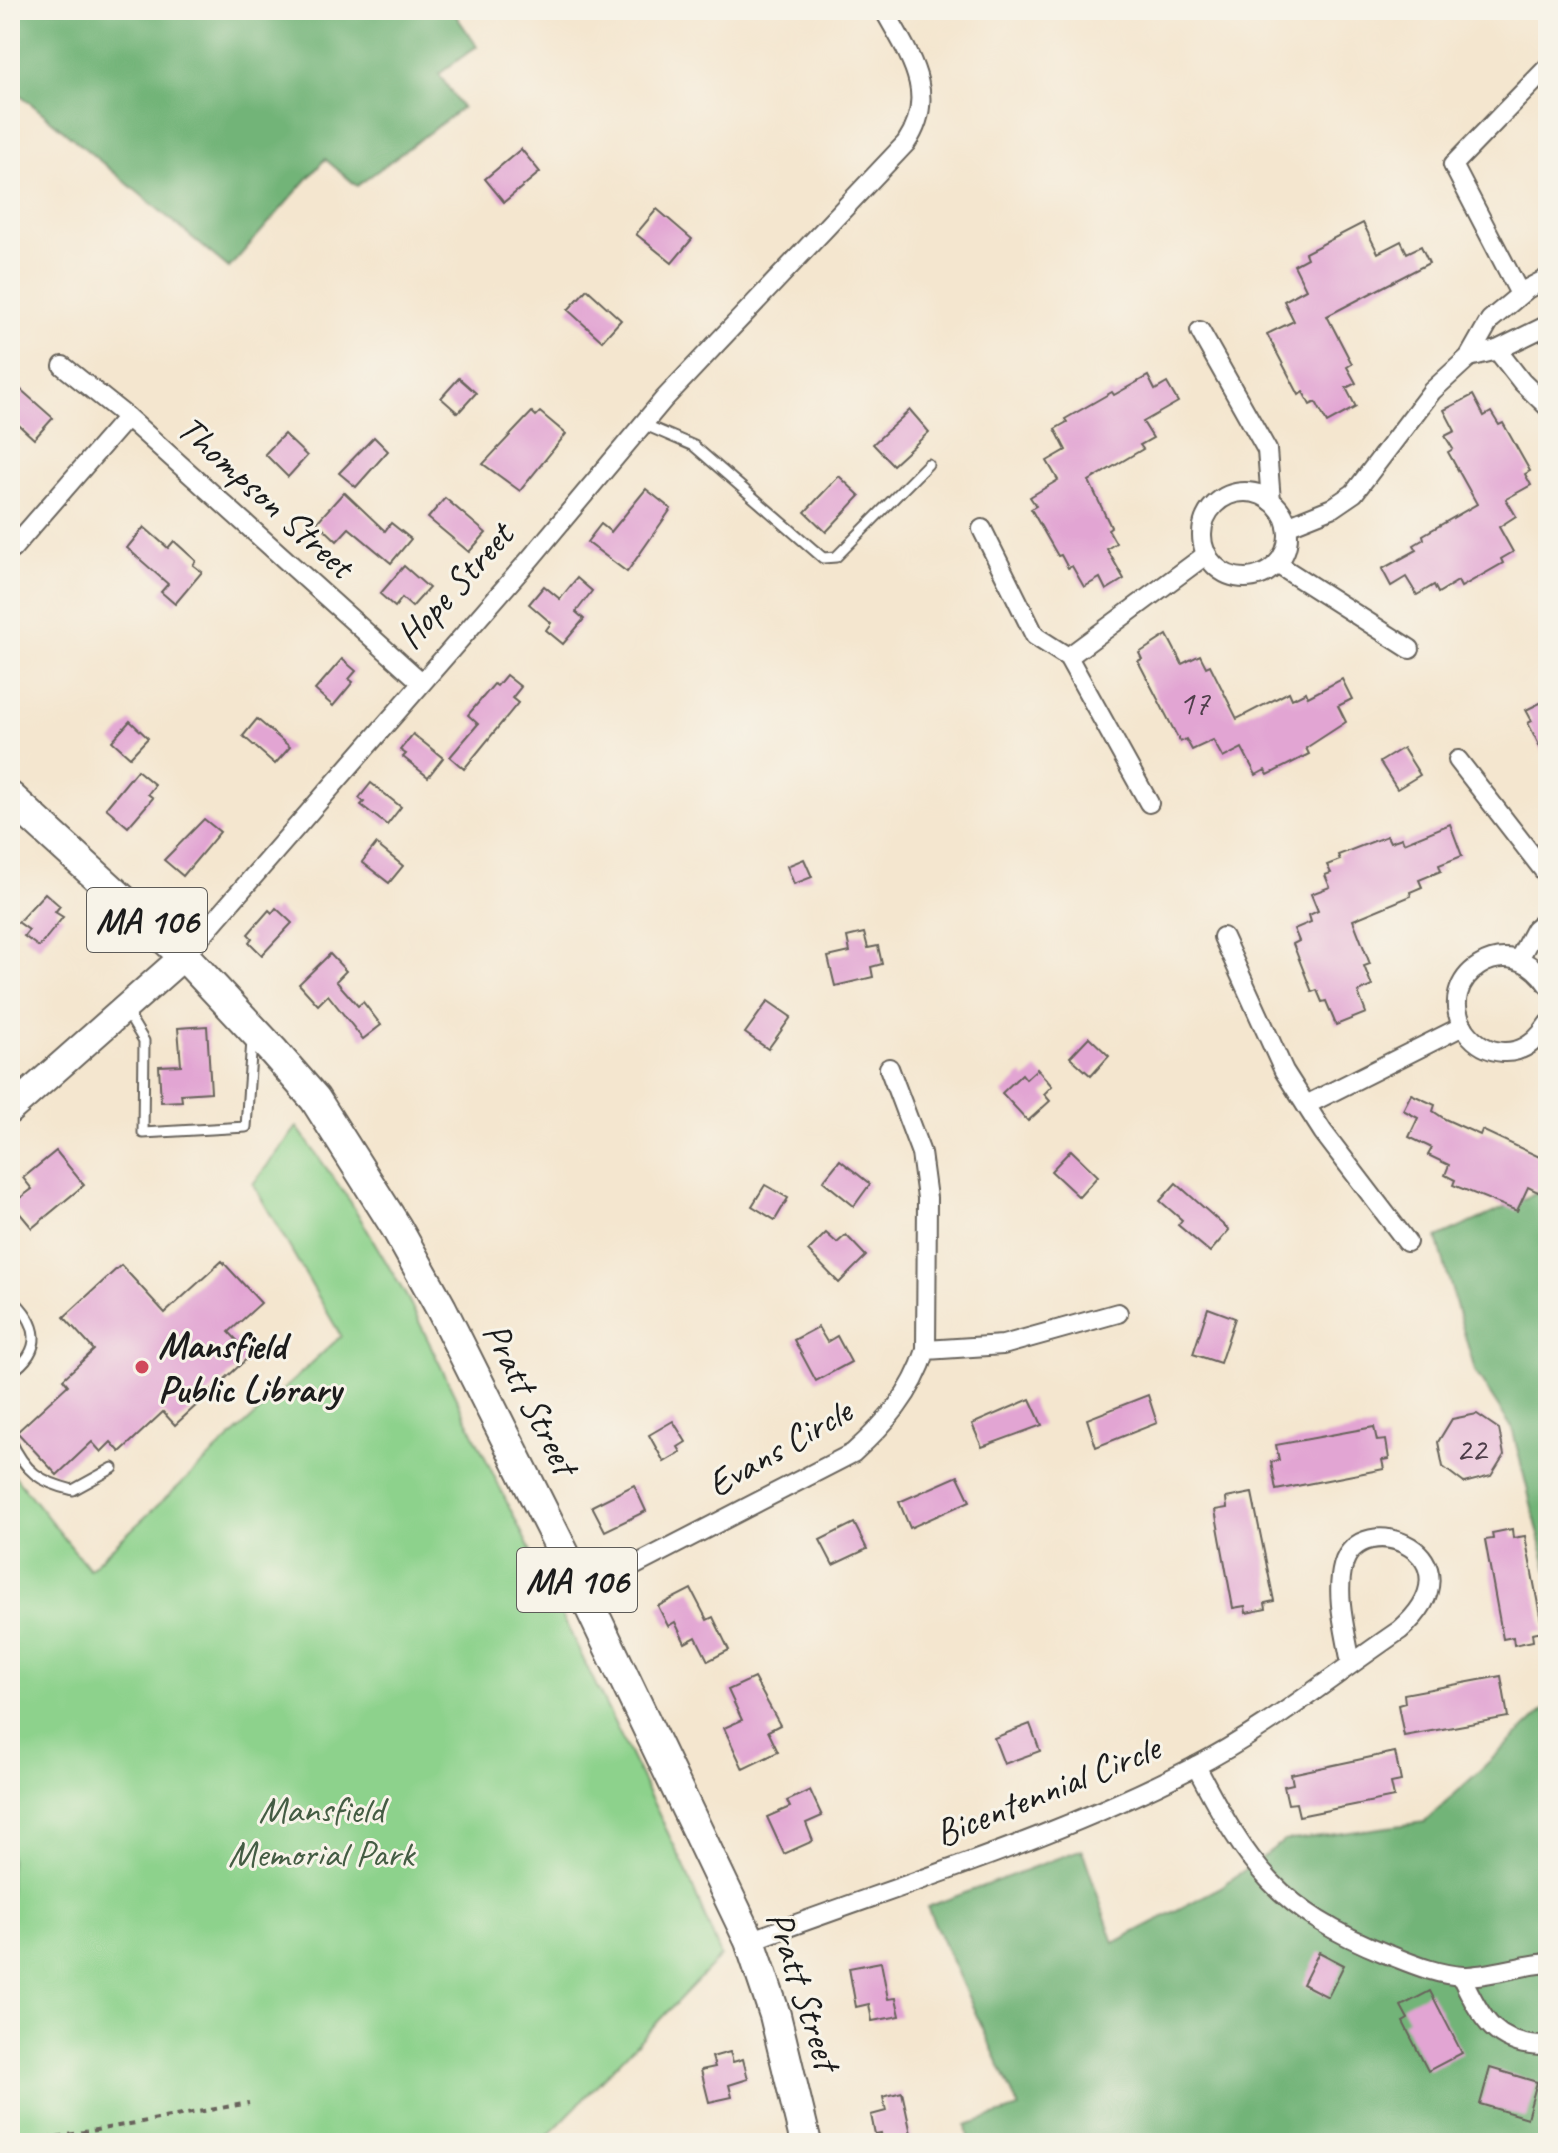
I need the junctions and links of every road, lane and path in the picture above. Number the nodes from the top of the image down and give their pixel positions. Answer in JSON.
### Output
{"nodes":[{"id":1,"x":884,"y":10,"type":"edge"},
{"id":2,"x":1548,"y":67,"type":"edge"},
{"id":3,"x":1548,"y":278,"type":"edge"},
{"id":4,"x":1520,"y":294,"type":"junction"},
{"id":5,"x":1548,"y":325,"type":"edge"},
{"id":6,"x":1200,"y":331,"type":"dead end"},
{"id":7,"x":1497,"y":350,"type":"junction"},
{"id":8,"x":1469,"y":357,"type":"junction"},
{"id":9,"x":63,"y":366,"type":"dead end"},
{"id":10,"x":1548,"y":407,"type":"edge"},
{"id":11,"x":127,"y":417,"type":"junction"},
{"id":12,"x":643,"y":424,"type":"junction"},
{"id":13,"x":928,"y":464,"type":"dead end"},
{"id":14,"x":1271,"y":501,"type":"junction"},
{"id":15,"x":1287,"y":526,"type":"junction"},
{"id":16,"x":982,"y":529,"type":"dead end"},
{"id":17,"x":12,"y":549,"type":"dead end"},
{"id":18,"x":1207,"y":554,"type":"junction"},
{"id":19,"x":1277,"y":564,"type":"junction"},
{"id":20,"x":1410,"y":649,"type":"dead end"},
{"id":21,"x":1068,"y":657,"type":"junction"},
{"id":22,"x":420,"y":681,"type":"junction"},
{"id":23,"x":1458,"y":760,"type":"dead end"},
{"id":24,"x":10,"y":797,"type":"edge"},
{"id":25,"x":1149,"y":803,"type":"dead end"},
{"id":26,"x":1548,"y":876,"type":"edge"},
{"id":27,"x":1548,"y":918,"type":"edge"},
{"id":28,"x":1223,"y":937,"type":"dead end"},
{"id":29,"x":184,"y":956,"type":"junction"},
{"id":30,"x":1519,"y":959,"type":"junction"},
{"id":31,"x":1548,"y":985,"type":"edge"},
{"id":32,"x":125,"y":1008,"type":"junction"},
{"id":33,"x":1548,"y":1024,"type":"edge"},
{"id":34,"x":1463,"y":1026,"type":"junction"},
{"id":35,"x":252,"y":1029,"type":"junction"},
{"id":36,"x":889,"y":1068,"type":"dead end"},
{"id":37,"x":1306,"y":1105,"type":"junction"},
{"id":38,"x":10,"y":1110,"type":"edge"},
{"id":39,"x":1407,"y":1242,"type":"dead end"},
{"id":40,"x":10,"y":1297,"type":"edge"},
{"id":41,"x":1118,"y":1313,"type":"dead end"},
{"id":42,"x":926,"y":1350,"type":"junction"},
{"id":43,"x":10,"y":1373,"type":"edge"},
{"id":44,"x":10,"y":1439,"type":"edge"},
{"id":45,"x":113,"y":1468,"type":"dead end"},
{"id":46,"x":583,"y":1592,"type":"junction"},
{"id":47,"x":1351,"y":1664,"type":"junction"},
{"id":48,"x":1196,"y":1766,"type":"junction"},
{"id":49,"x":750,"y":1941,"type":"junction"},
{"id":50,"x":1548,"y":1963,"type":"edge"},
{"id":51,"x":1461,"y":1976,"type":"junction"},
{"id":52,"x":1548,"y":2046,"type":"edge"},
{"id":53,"x":249,"y":2103,"type":"dead end"},
{"id":54,"x":22,"y":2143,"type":"edge"},
{"id":55,"x":806,"y":2143,"type":"edge"}],
"edges":[{"from":1,"to":12,"type":"street","name":"Hope Street"},
{"from":2,"to":4,"type":"street"},
{"from":3,"to":4,"type":"street"},
{"from":4,"to":8,"type":"street"},
{"from":5,"to":7,"type":"street"},
{"from":6,"to":14,"type":"street"},
{"from":7,"to":8,"type":"street"},
{"from":7,"to":10,"type":"street"},
{"from":8,"to":15,"type":"street"},
{"from":9,"to":11,"type":"street","name":"Thompson Street"},
{"from":11,"to":17,"type":"street"},
{"from":11,"to":22,"type":"street","name":"Thompson Street"},
{"from":12,"to":13,"type":"lane"},
{"from":12,"to":22,"type":"street","name":"Hope Street"},
{"from":14,"to":15,"type":"street"},
{"from":14,"to":18,"type":"street"},
{"from":15,"to":19,"type":"street"},
{"from":16,"to":21,"type":"street"},
{"from":18,"to":19,"type":"street"},
{"from":18,"to":21,"type":"street"},
{"from":19,"to":20,"type":"street"},
{"from":21,"to":25,"type":"street"},
{"from":22,"to":29,"type":"street","name":"Hope Street"},
{"from":23,"to":26,"type":"street"},
{"from":24,"to":29,"type":"main road","name":"Pratt Street","number":"MA 106"},
{"from":27,"to":30,"type":"street"},
{"from":28,"to":37,"type":"street"},
{"from":29,"to":32,"type":"main road","name":"Hope Street"},
{"from":29,"to":35,"type":"main road","name":"Pratt Street","number":"MA 106"},
{"from":30,"to":31,"type":"street"},
{"from":30,"to":34,"type":"street"},
{"from":32,"to":35,"type":"lane"},
{"from":32,"to":38,"type":"main road","name":"Hope Street"},
{"from":33,"to":34,"type":"street"},
{"from":34,"to":37,"type":"street"},
{"from":35,"to":46,"type":"main road","name":"Pratt Street","number":"MA 106"},
{"from":36,"to":42,"type":"street"},
{"from":37,"to":39,"type":"street"},
{"from":40,"to":43,"type":"lane"},
{"from":41,"to":42,"type":"street"},
{"from":42,"to":46,"type":"street","name":"Evans Circle"},
{"from":44,"to":45,"type":"lane"},
{"from":46,"to":49,"type":"main road","name":"Pratt Street","number":"MA 106"},
{"from":47,"to":47,"type":"street","name":"Bicentennial Circle"},
{"from":47,"to":48,"type":"street","name":"Bicentennial Circle"},
{"from":48,"to":49,"type":"street","name":"Bicentennial Circle"},
{"from":48,"to":51,"type":"street"},
{"from":49,"to":55,"type":"main road","name":"Pratt Street","number":"MA 106"},
{"from":50,"to":51,"type":"street"},
{"from":51,"to":52,"type":"street"},
{"from":53,"to":54,"type":"path"}]}
